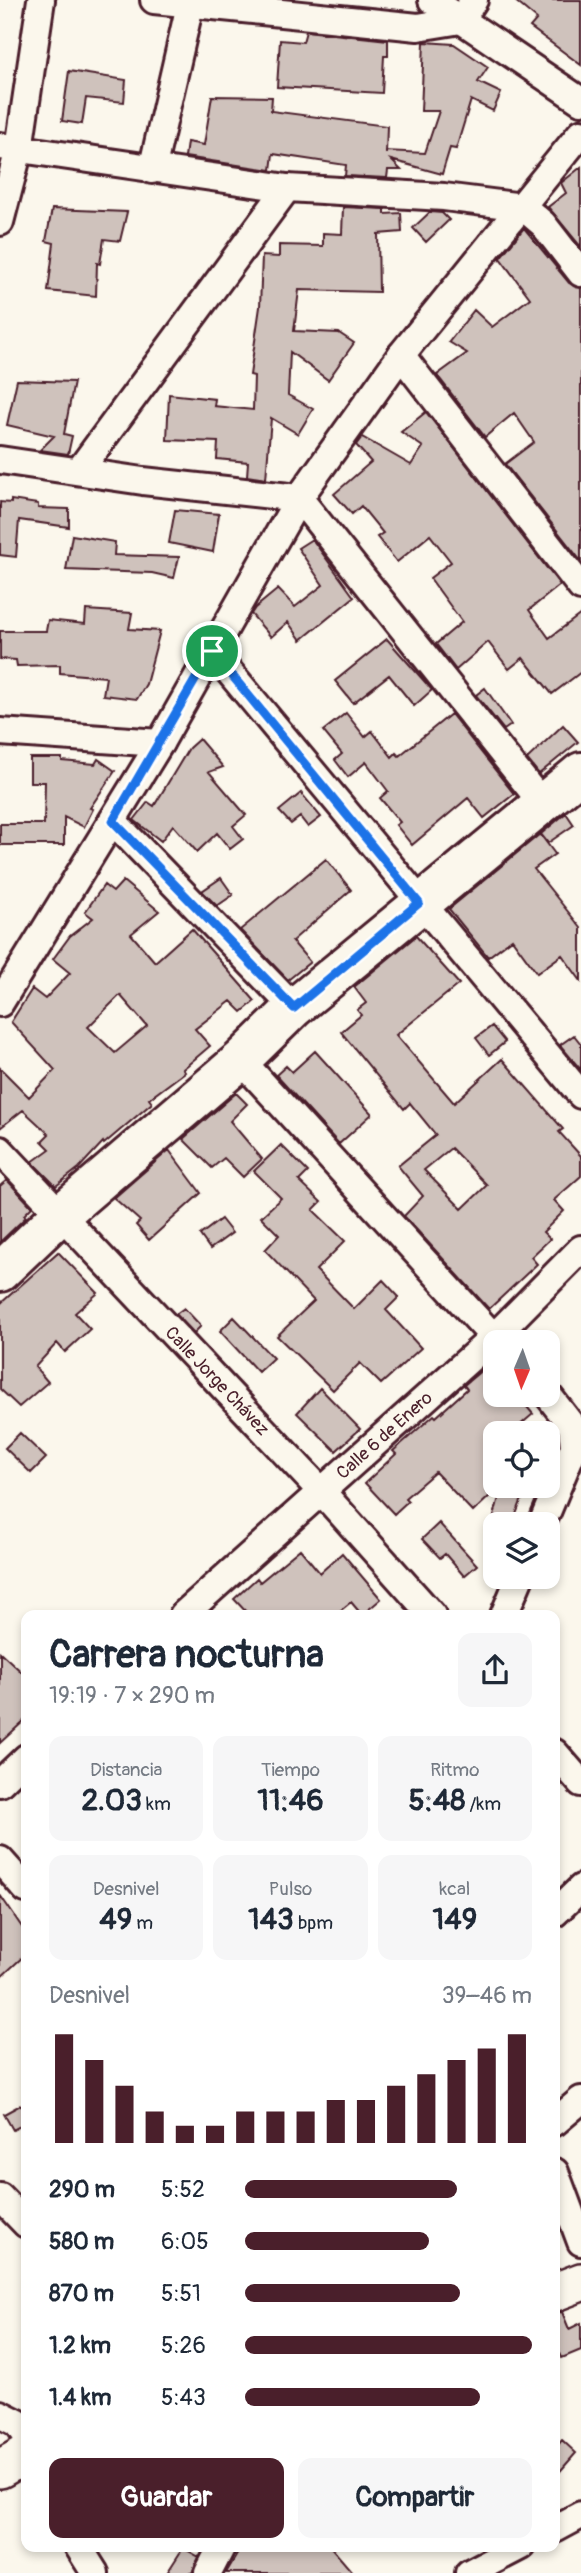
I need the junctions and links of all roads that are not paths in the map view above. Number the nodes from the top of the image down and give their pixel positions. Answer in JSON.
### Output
{"nodes":[{"id":1,"x":41,"y":0,"type":"edge"},
{"id":2,"x":154,"y":0,"type":"edge"},
{"id":3,"x":432,"y":0,"type":"edge"},
{"id":4,"x":190,"y":5,"type":"junction"},
{"id":5,"x":467,"y":10,"type":"edge"},
{"id":6,"x":581,"y":101,"type":"edge"},
{"id":7,"x":581,"y":133,"type":"edge"},
{"id":8,"x":10,"y":148,"type":"edge"},
{"id":9,"x":152,"y":170,"type":"junction"},
{"id":10,"x":287,"y":188,"type":"junction"},
{"id":11,"x":523,"y":207,"type":"junction"},
{"id":12,"x":0,"y":222,"type":"edge"},
{"id":13,"x":581,"y":273,"type":"edge"},
{"id":14,"x":401,"y":355,"type":"junction"},
{"id":15,"x":0,"y":460,"type":"edge"},
{"id":16,"x":79,"y":471,"type":"junction"},
{"id":17,"x":299,"y":498,"type":"junction"},
{"id":18,"x":581,"y":587,"type":"edge"},
{"id":19,"x":212,"y":651,"type":"junction"},
{"id":20,"x":0,"y":732,"type":"edge"},
{"id":21,"x":160,"y":743,"type":"junction"},
{"id":22,"x":581,"y":772,"type":"edge"},
{"id":23,"x":542,"y":803,"type":"junction"},
{"id":24,"x":113,"y":821,"type":"junction"},
{"id":25,"x":419,"y":903,"type":"junction"},
{"id":26,"x":0,"y":1003,"type":"edge"},
{"id":27,"x":294,"y":1008,"type":"junction"},
{"id":28,"x":241,"y":1060,"type":"junction"},
{"id":29,"x":581,"y":1095,"type":"edge"},
{"id":30,"x":0,"y":1150,"type":"edge"},
{"id":31,"x":61,"y":1214,"type":"junction"},
{"id":32,"x":581,"y":1249,"type":"edge"},
{"id":33,"x":0,"y":1272,"type":"edge"},
{"id":34,"x":486,"y":1330,"type":"edge"},
{"id":35,"x":504,"y":1330,"type":"edge"},
{"id":36,"x":483,"y":1351,"type":"edge"},
{"id":37,"x":557,"y":1407,"type":"edge"},
{"id":38,"x":322,"y":1492,"type":"junction"},
{"id":39,"x":547,"y":1512,"type":"edge"},
{"id":40,"x":515,"y":1589,"type":"edge"},
{"id":41,"x":189,"y":1610,"type":"edge"},
{"id":42,"x":428,"y":1610,"type":"edge"},
{"id":43,"x":506,"y":1610,"type":"edge"},
{"id":44,"x":560,"y":1760,"type":"edge"},
{"id":45,"x":21,"y":1763,"type":"edge"},
{"id":46,"x":0,"y":1783,"type":"edge"},
{"id":47,"x":581,"y":1783,"type":"edge"},
{"id":48,"x":0,"y":1860,"type":"edge"},
{"id":49,"x":21,"y":1883,"type":"edge"},
{"id":50,"x":581,"y":1888,"type":"edge"},
{"id":51,"x":560,"y":1908,"type":"edge"},
{"id":52,"x":581,"y":2100,"type":"edge"},
{"id":53,"x":560,"y":2118,"type":"edge"},
{"id":54,"x":560,"y":2185,"type":"edge"},
{"id":55,"x":0,"y":2197,"type":"edge"},
{"id":56,"x":21,"y":2219,"type":"edge"},
{"id":57,"x":581,"y":2242,"type":"edge"},
{"id":58,"x":581,"y":2282,"type":"edge"},
{"id":59,"x":560,"y":2290,"type":"edge"},
{"id":60,"x":19,"y":2428,"type":"edge"},
{"id":61,"x":0,"y":2469,"type":"edge"},
{"id":62,"x":581,"y":2515,"type":"edge"},
{"id":63,"x":560,"y":2526,"type":"edge"},
{"id":64,"x":82,"y":2552,"type":"edge"},
{"id":65,"x":219,"y":2552,"type":"edge"},
{"id":66,"x":509,"y":2552,"type":"edge"},
{"id":67,"x":95,"y":2573,"type":"edge"},
{"id":68,"x":208,"y":2573,"type":"edge"},
{"id":69,"x":469,"y":2573,"type":"edge"}],
"edges":[{"from":1,"to":8,"type":"street"},
{"from":2,"to":4,"type":"street"},
{"from":3,"to":5,"type":"street"},
{"from":4,"to":5,"type":"street"},
{"from":4,"to":9,"type":"street"},
{"from":5,"to":6,"type":"street"},
{"from":7,"to":11,"type":"street"},
{"from":8,"to":9,"type":"street"},
{"from":8,"to":12,"type":"street"},
{"from":9,"to":10,"type":"street"},
{"from":10,"to":11,"type":"street"},
{"from":10,"to":16,"type":"street"},
{"from":11,"to":13,"type":"street"},
{"from":11,"to":14,"type":"street"},
{"from":14,"to":17,"type":"street"},
{"from":14,"to":18,"type":"street"},
{"from":15,"to":16,"type":"street"},
{"from":16,"to":17,"type":"street"},
{"from":17,"to":19,"type":"street"},
{"from":17,"to":23,"type":"street"},
{"from":19,"to":21,"type":"street"},
{"from":19,"to":25,"type":"street"},
{"from":20,"to":21,"type":"street"},
{"from":21,"to":24,"type":"street"},
{"from":22,"to":23,"type":"main road"},
{"from":23,"to":25,"type":"main road"},
{"from":24,"to":26,"type":"street"},
{"from":24,"to":27,"type":"street"},
{"from":25,"to":27,"type":"main road"},
{"from":25,"to":29,"type":"street"},
{"from":27,"to":28,"type":"main road"},
{"from":28,"to":31,"type":"main road"},
{"from":28,"to":34,"type":"street"},
{"from":30,"to":31,"type":"street","name":"Calle Jorge Chávez"},
{"from":31,"to":33,"type":"main road"},
{"from":31,"to":38,"type":"street","name":"Calle Jorge Chávez"},
{"from":32,"to":35,"type":"street","name":"Calle 6 de Enero"},
{"from":36,"to":38,"type":"street","name":"Calle 6 de Enero"},
{"from":37,"to":39,"type":"street"},
{"from":38,"to":41,"type":"street","name":"Calle 6 de Enero"},
{"from":38,"to":42,"type":"street","name":"Calle Jorge Chávez"},
{"from":40,"to":43,"type":"street"},
{"from":44,"to":47,"type":"street"},
{"from":45,"to":46,"type":"street"},
{"from":48,"to":49,"type":"street"},
{"from":50,"to":51,"type":"street"},
{"from":52,"to":53,"type":"street"},
{"from":54,"to":57,"type":"street"},
{"from":55,"to":56,"type":"street"},
{"from":58,"to":59,"type":"street"},
{"from":60,"to":61,"type":"street"},
{"from":62,"to":63,"type":"street"},
{"from":64,"to":67,"type":"street"},
{"from":65,"to":68,"type":"street"},
{"from":66,"to":69,"type":"street"}]}
